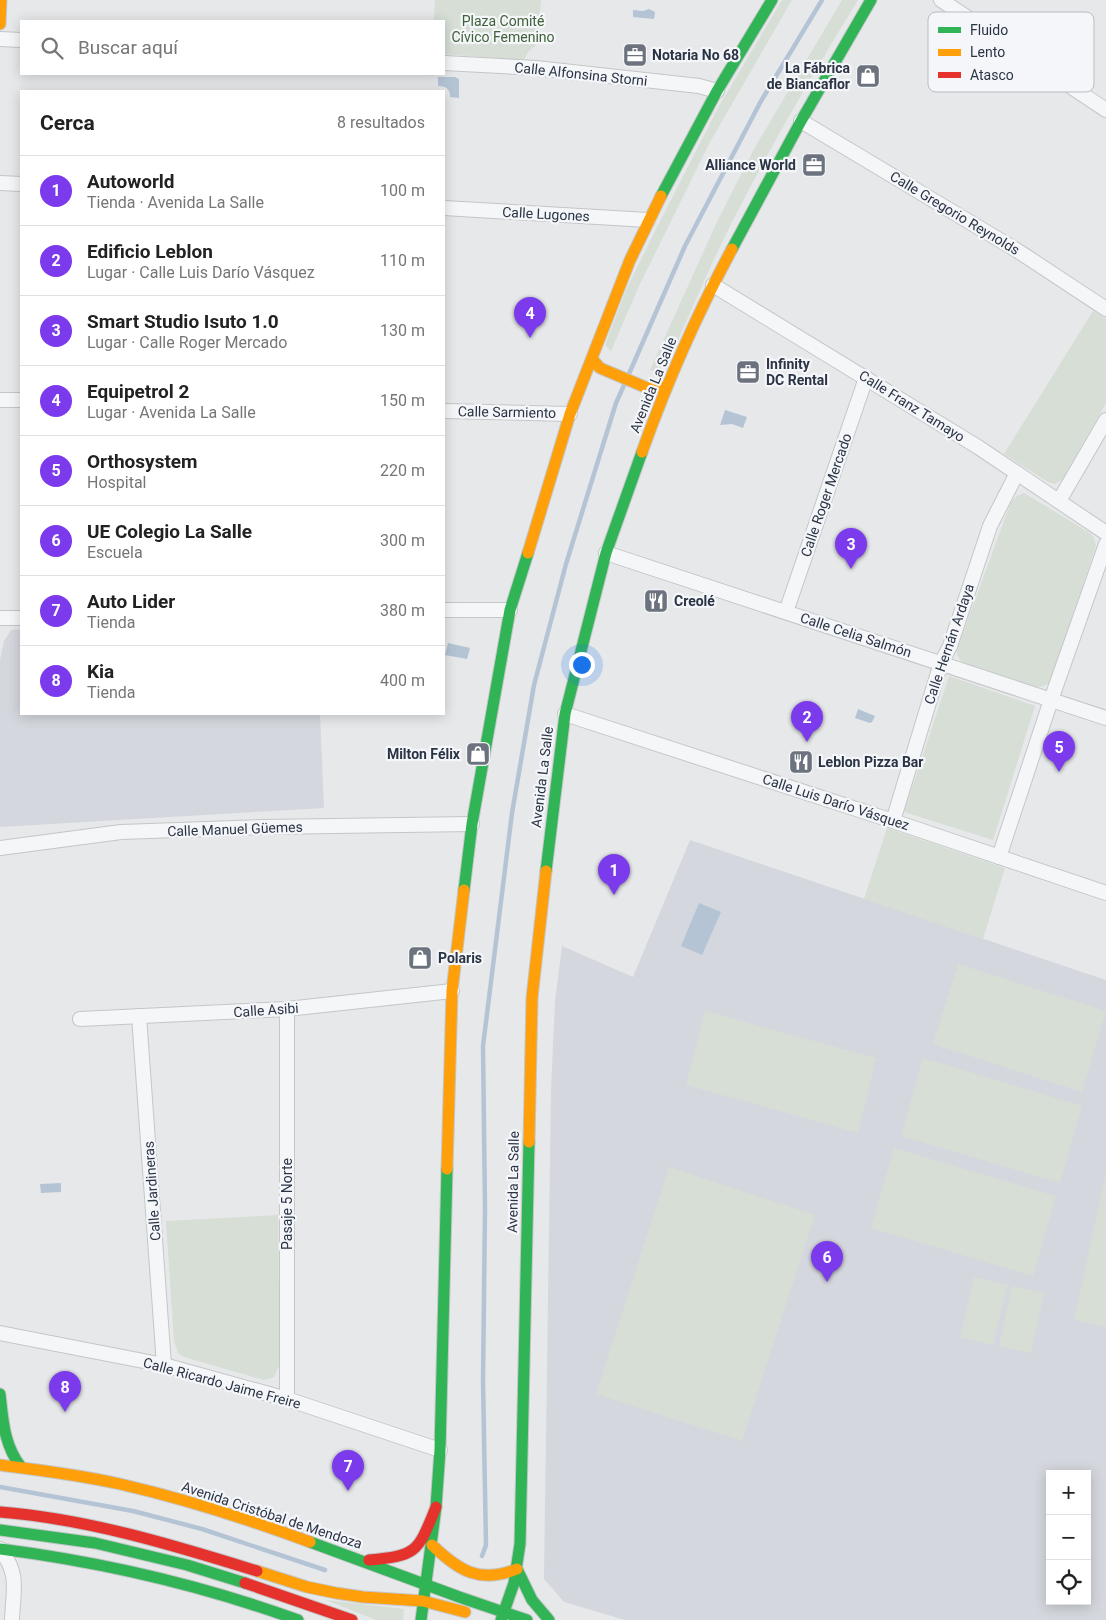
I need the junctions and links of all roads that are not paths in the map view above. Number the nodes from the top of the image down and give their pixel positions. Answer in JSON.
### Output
{"nodes":[{"id":1,"x":1,"y":0,"type":"edge"},
{"id":2,"x":772,"y":0,"type":"edge"},
{"id":3,"x":871,"y":0,"type":"edge"},
{"id":4,"x":941,"y":0,"type":"edge"},
{"id":5,"x":959,"y":12,"type":"edge"},
{"id":6,"x":0,"y":24,"type":"edge"},
{"id":7,"x":0,"y":39,"type":"edge"},
{"id":8,"x":20,"y":40,"type":"edge"},
{"id":9,"x":445,"y":63,"type":"edge"},
{"id":10,"x":717,"y":91,"type":"junction"},
{"id":11,"x":1079,"y":92,"type":"edge"},
{"id":12,"x":1106,"y":110,"type":"edge"},
{"id":13,"x":801,"y":121,"type":"junction"},
{"id":14,"x":0,"y":182,"type":"edge"},
{"id":15,"x":20,"y":184,"type":"edge"},
{"id":16,"x":445,"y":208,"type":"edge"},
{"id":17,"x":648,"y":220,"type":"junction"},
{"id":18,"x":713,"y":285,"type":"junction"},
{"id":19,"x":1106,"y":309,"type":"edge"},
{"id":20,"x":592,"y":359,"type":"junction"},
{"id":21,"x":603,"y":369,"type":"junction"},
{"id":22,"x":586,"y":372,"type":"junction"},
{"id":23,"x":866,"y":378,"type":"junction"},
{"id":24,"x":667,"y":386,"type":"junction"},
{"id":25,"x":648,"y":388,"type":"junction"},
{"id":26,"x":0,"y":400,"type":"edge"},
{"id":27,"x":20,"y":400,"type":"edge"},
{"id":28,"x":660,"y":402,"type":"junction"},
{"id":29,"x":445,"y":411,"type":"edge"},
{"id":30,"x":570,"y":414,"type":"junction"},
{"id":31,"x":1106,"y":420,"type":"edge"},
{"id":32,"x":1017,"y":473,"type":"junction"},
{"id":33,"x":1059,"y":501,"type":"junction"},
{"id":34,"x":1106,"y":532,"type":"edge"},
{"id":35,"x":1106,"y":544,"type":"edge"},
{"id":36,"x":606,"y":553,"type":"junction"},
{"id":37,"x":445,"y":610,"type":"edge"},
{"id":38,"x":510,"y":610,"type":"junction"},
{"id":39,"x":786,"y":612,"type":"junction"},
{"id":40,"x":0,"y":618,"type":"edge"},
{"id":41,"x":20,"y":618,"type":"edge"},
{"id":42,"x":940,"y":662,"type":"junction"},
{"id":43,"x":1051,"y":700,"type":"junction"},
{"id":44,"x":565,"y":714,"type":"junction"},
{"id":45,"x":1106,"y":718,"type":"edge"},
{"id":46,"x":893,"y":821,"type":"junction"},
{"id":47,"x":472,"y":824,"type":"junction"},
{"id":48,"x":0,"y":848,"type":"edge"},
{"id":49,"x":999,"y":857,"type":"junction"},
{"id":50,"x":1106,"y":893,"type":"edge"},
{"id":51,"x":452,"y":992,"type":"junction"},
{"id":52,"x":287,"y":1009,"type":"junction"},
{"id":53,"x":139,"y":1016,"type":"junction"},
{"id":54,"x":80,"y":1019,"type":"dead end"},
{"id":55,"x":0,"y":1333,"type":"edge"},
{"id":56,"x":164,"y":1365,"type":"junction"},
{"id":57,"x":0,"y":1394,"type":"edge"},
{"id":58,"x":287,"y":1399,"type":"junction"},
{"id":59,"x":4,"y":1434,"type":"junction"},
{"id":60,"x":0,"y":1449,"type":"edge"},
{"id":61,"x":440,"y":1450,"type":"junction"},
{"id":62,"x":0,"y":1465,"type":"edge"},
{"id":63,"x":21,"y":1467,"type":"junction"},
{"id":64,"x":436,"y":1507,"type":"junction"},
{"id":65,"x":0,"y":1512,"type":"edge"},
{"id":66,"x":0,"y":1531,"type":"edge"},
{"id":67,"x":82,"y":1541,"type":"junction"},
{"id":68,"x":432,"y":1545,"type":"junction"},
{"id":69,"x":0,"y":1549,"type":"edge"},
{"id":70,"x":41,"y":1553,"type":"junction"},
{"id":71,"x":365,"y":1561,"type":"junction"},
{"id":72,"x":517,"y":1569,"type":"junction"},
{"id":73,"x":426,"y":1584,"type":"junction"},
{"id":74,"x":423,"y":1601,"type":"junction"},
{"id":75,"x":274,"y":1616,"type":"edge"},
{"id":76,"x":503,"y":1616,"type":"edge"},
{"id":77,"x":12,"y":1620,"type":"edge"},
{"id":78,"x":298,"y":1620,"type":"edge"},
{"id":79,"x":352,"y":1620,"type":"edge"},
{"id":80,"x":421,"y":1620,"type":"edge"},
{"id":81,"x":494,"y":1620,"type":"edge"},
{"id":82,"x":527,"y":1620,"type":"edge"},
{"id":83,"x":549,"y":1620,"type":"edge"}],
"edges":[{"from":1,"to":6,"type":"main road"},
{"from":2,"to":10,"type":"main road"},
{"from":3,"to":13,"type":"main road","name":"Avenida La Salle"},
{"from":4,"to":5,"type":"street"},
{"from":7,"to":8,"type":"street"},
{"from":9,"to":10,"type":"street","name":"Calle Alfonsina Storni"},
{"from":10,"to":17,"type":"main road"},
{"from":11,"to":12,"type":"street"},
{"from":13,"to":18,"type":"main road","name":"Avenida La Salle"},
{"from":13,"to":19,"type":"street","name":"Calle Gregorio Reynolds"},
{"from":14,"to":15,"type":"street"},
{"from":16,"to":17,"type":"street","name":"Calle Lugones"},
{"from":17,"to":20,"type":"main road"},
{"from":18,"to":23,"type":"street","name":"Calle Franz Tamayo"},
{"from":18,"to":24,"type":"main road","name":"Avenida La Salle"},
{"from":20,"to":21,"type":"main road"},
{"from":20,"to":22,"type":"main road"},
{"from":21,"to":22,"type":"main road"},
{"from":21,"to":25,"type":"main road"},
{"from":22,"to":30,"type":"main road"},
{"from":23,"to":32,"type":"street","name":"Calle Franz Tamayo"},
{"from":23,"to":39,"type":"street","name":"Calle Roger Mercado"},
{"from":24,"to":25,"type":"main road"},
{"from":24,"to":28,"type":"main road","name":"Avenida La Salle"},
{"from":25,"to":28,"type":"main road"},
{"from":26,"to":27,"type":"street"},
{"from":28,"to":36,"type":"main road","name":"Avenida La Salle"},
{"from":29,"to":30,"type":"street","name":"Calle Sarmiento"},
{"from":30,"to":38,"type":"main road"},
{"from":31,"to":33,"type":"street"},
{"from":32,"to":33,"type":"street","name":"Calle Franz Tamayo"},
{"from":32,"to":42,"type":"street","name":"Calle Hernán Ardaya"},
{"from":33,"to":34,"type":"street","name":"Calle Franz Tamayo"},
{"from":35,"to":43,"type":"street"},
{"from":36,"to":39,"type":"street","name":"Calle Celia Salmón"},
{"from":36,"to":44,"type":"main road","name":"Avenida La Salle"},
{"from":37,"to":38,"type":"street"},
{"from":38,"to":47,"type":"main road"},
{"from":39,"to":42,"type":"street","name":"Calle Celia Salmón"},
{"from":40,"to":41,"type":"street"},
{"from":42,"to":43,"type":"street","name":"Calle Celia Salmón"},
{"from":42,"to":46,"type":"street","name":"Calle Hernán Ardaya"},
{"from":43,"to":45,"type":"street","name":"Calle Celia Salmón"},
{"from":43,"to":49,"type":"street"},
{"from":44,"to":46,"type":"street","name":"Calle Luis Darío Vásquez"},
{"from":44,"to":72,"type":"main road","name":"Avenida La Salle"},
{"from":46,"to":49,"type":"street","name":"Calle Luis Darío Vásquez"},
{"from":47,"to":48,"type":"street","name":"Calle Manuel Güemes"},
{"from":47,"to":51,"type":"main road"},
{"from":49,"to":50,"type":"street","name":"Calle Luis Darío Vásquez"},
{"from":51,"to":52,"type":"street","name":"Calle Asibi"},
{"from":51,"to":61,"type":"main road"},
{"from":52,"to":53,"type":"street","name":"Calle Asibi"},
{"from":52,"to":58,"type":"street","name":"Pasaje 5 Norte"},
{"from":53,"to":54,"type":"street","name":"Calle Asibi"},
{"from":53,"to":56,"type":"street","name":"Calle Jardineras"},
{"from":55,"to":56,"type":"street","name":"Calle Ricardo Jaime Freire"},
{"from":56,"to":58,"type":"street","name":"Calle Ricardo Jaime Freire"},
{"from":57,"to":59,"type":"main road"},
{"from":58,"to":61,"type":"street","name":"Calle Ricardo Jaime Freire"},
{"from":59,"to":60,"type":"main road"},
{"from":59,"to":63,"type":"main road"},
{"from":61,"to":64,"type":"main road"},
{"from":62,"to":63,"type":"main road","name":"Avenida Cristóbal de Mendoza"},
{"from":63,"to":71,"type":"main road","name":"Avenida Cristóbal de Mendoza"},
{"from":64,"to":68,"type":"main road"},
{"from":64,"to":71,"type":"main road"},
{"from":65,"to":74,"type":"main road"},
{"from":66,"to":67,"type":"main road"},
{"from":66,"to":70,"type":"main road"},
{"from":67,"to":70,"type":"main road"},
{"from":67,"to":79,"type":"main road"},
{"from":68,"to":72,"type":"main road"},
{"from":68,"to":73,"type":"main road"},
{"from":69,"to":70,"type":"main road"},
{"from":69,"to":77,"type":"street"},
{"from":70,"to":75,"type":"main road"},
{"from":71,"to":73,"type":"main road","name":"Avenida Cristóbal de Mendoza"},
{"from":72,"to":76,"type":"main road","name":"Avenida La Salle"},
{"from":72,"to":83,"type":"main road"},
{"from":73,"to":74,"type":"main road"},
{"from":73,"to":76,"type":"main road","name":"Avenida Cristóbal de Mendoza"},
{"from":74,"to":80,"type":"main road"},
{"from":74,"to":81,"type":"main road"},
{"from":75,"to":78,"type":"main road"},
{"from":76,"to":82,"type":"main road","name":"Avenida Cristóbal de Mendoza"}]}
